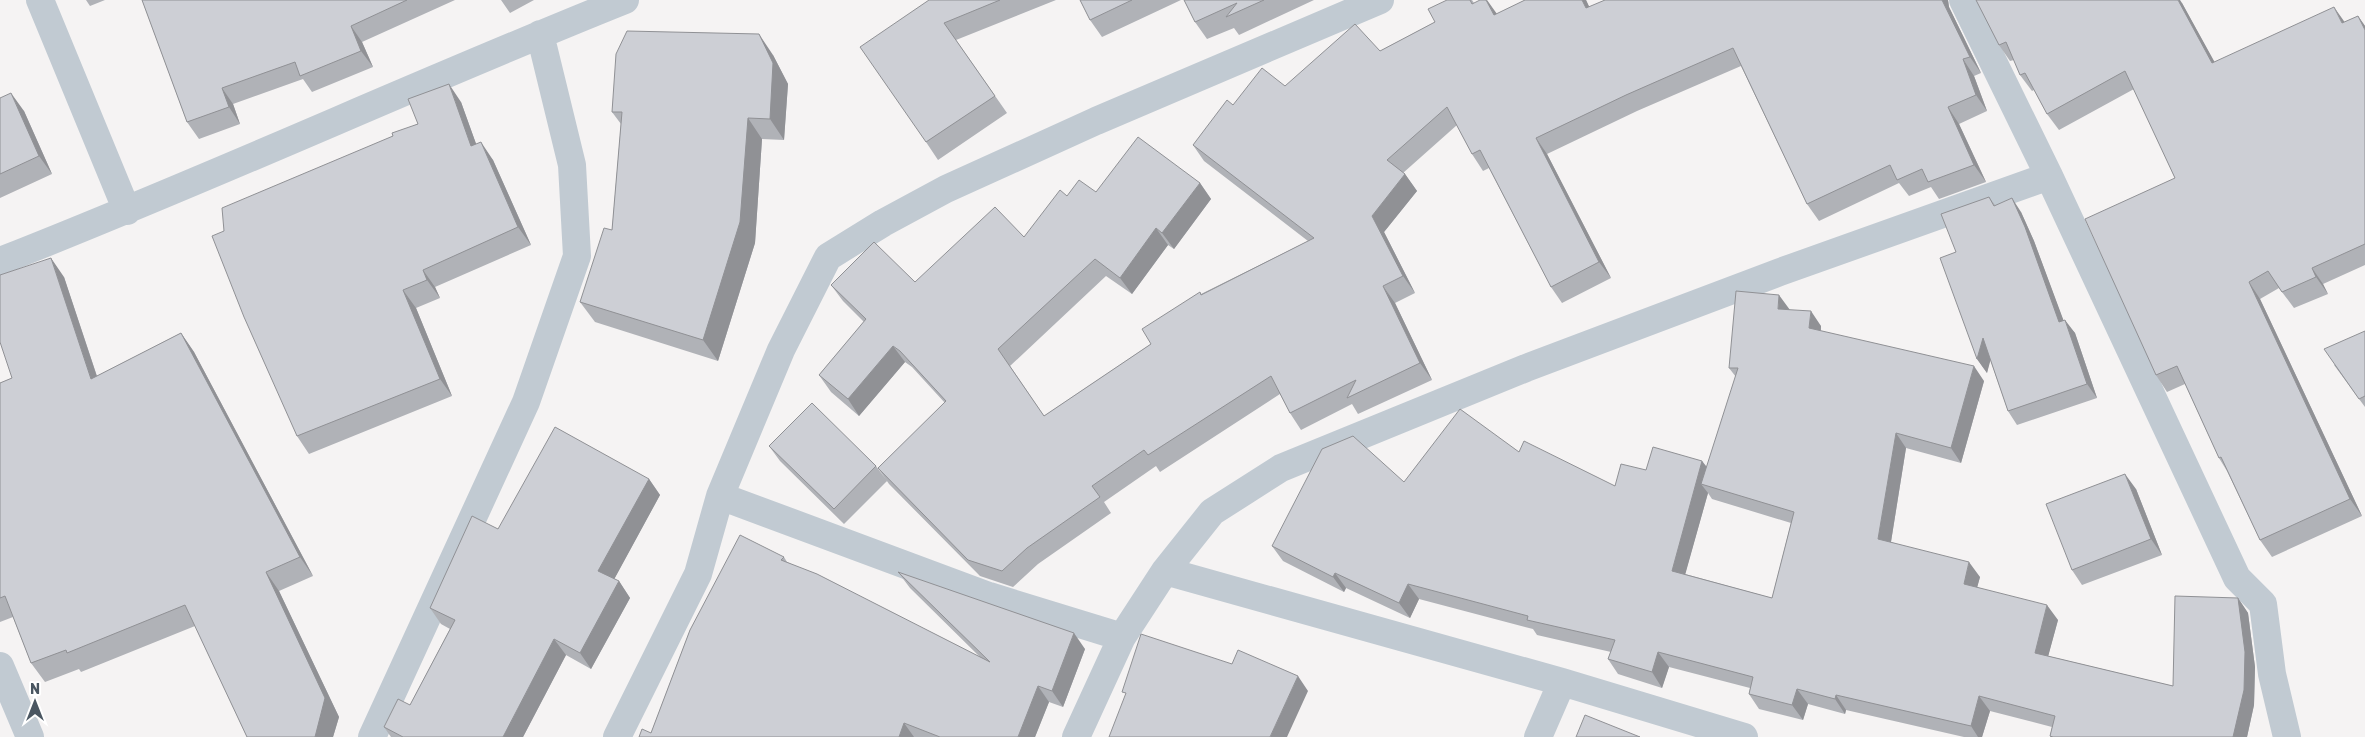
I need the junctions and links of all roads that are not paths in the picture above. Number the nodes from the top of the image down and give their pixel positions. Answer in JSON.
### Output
{"nodes":[{"id":1,"x":40,"y":0,"type":"edge"},
{"id":2,"x":625,"y":0,"type":"edge"},
{"id":3,"x":1380,"y":0,"type":"edge"},
{"id":4,"x":1963,"y":0,"type":"edge"},
{"id":5,"x":540,"y":34,"type":"junction"},
{"id":6,"x":2050,"y":176,"type":"junction"},
{"id":7,"x":127,"y":211,"type":"junction"},
{"id":8,"x":0,"y":261,"type":"edge"},
{"id":9,"x":720,"y":496,"type":"junction"},
{"id":10,"x":1165,"y":571,"type":"junction"},
{"id":11,"x":1122,"y":638,"type":"junction"},
{"id":12,"x":0,"y":666,"type":"edge"},
{"id":13,"x":1562,"y":682,"type":"junction"},
{"id":14,"x":30,"y":737,"type":"edge"},
{"id":15,"x":372,"y":737,"type":"edge"},
{"id":16,"x":617,"y":737,"type":"edge"},
{"id":17,"x":1076,"y":737,"type":"edge"},
{"id":18,"x":1538,"y":737,"type":"edge"},
{"id":19,"x":1744,"y":737,"type":"edge"},
{"id":20,"x":2287,"y":737,"type":"edge"}],
"edges":[{"from":1,"to":7,"type":"street"},
{"from":2,"to":5,"type":"street"},
{"from":3,"to":9,"type":"street"},
{"from":4,"to":6,"type":"street"},
{"from":5,"to":7,"type":"street"},
{"from":5,"to":15,"type":"street"},
{"from":6,"to":10,"type":"street"},
{"from":6,"to":20,"type":"street"},
{"from":7,"to":8,"type":"street"},
{"from":9,"to":11,"type":"street"},
{"from":9,"to":16,"type":"street"},
{"from":10,"to":11,"type":"street"},
{"from":10,"to":13,"type":"street"},
{"from":11,"to":17,"type":"street"},
{"from":12,"to":14,"type":"street"},
{"from":13,"to":18,"type":"street"},
{"from":13,"to":19,"type":"street"}]}
